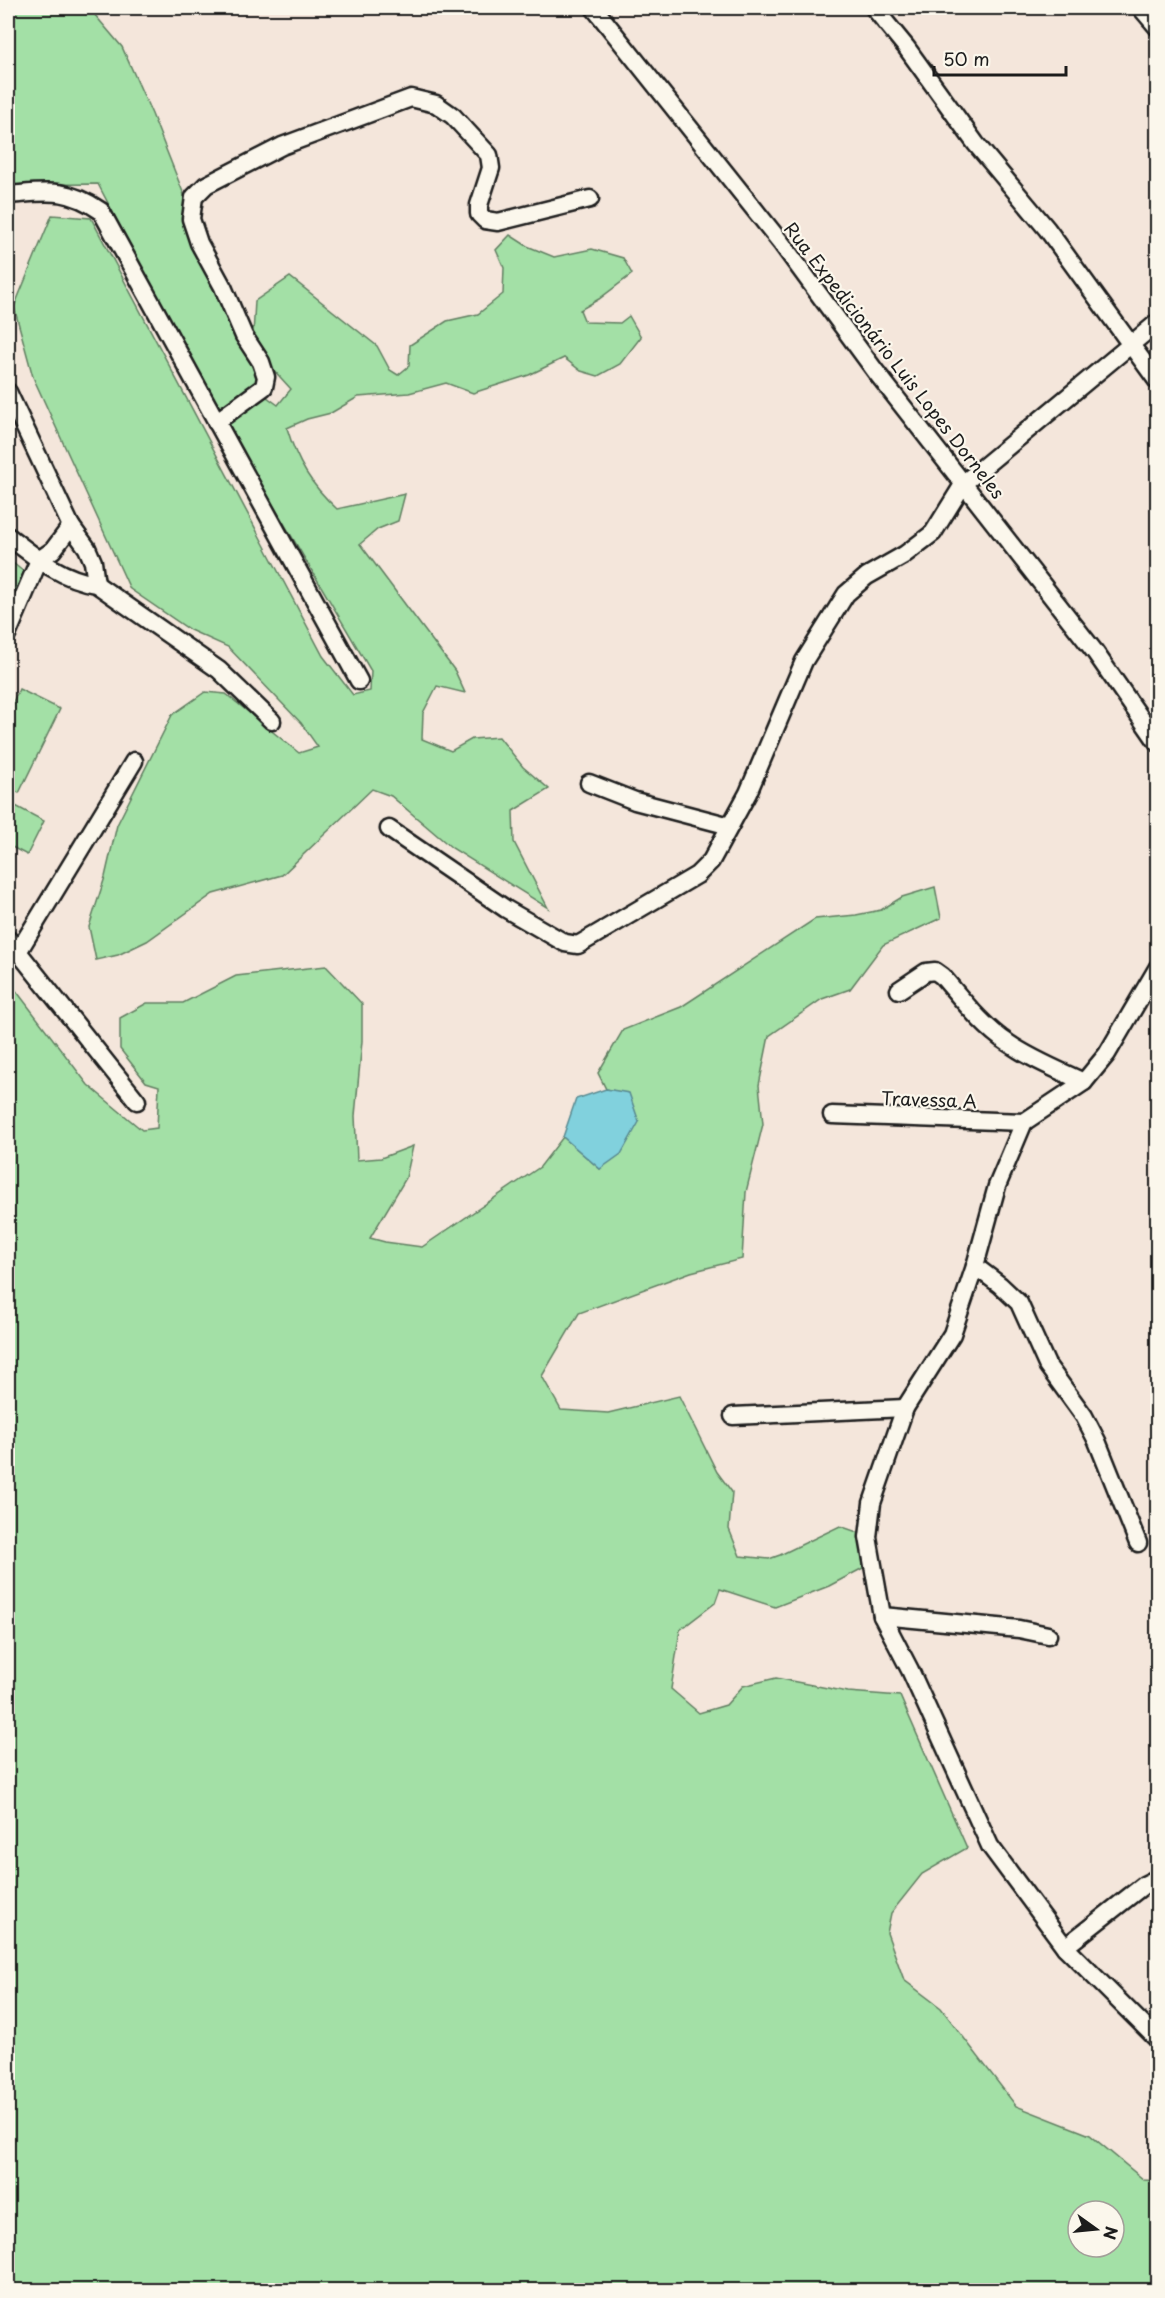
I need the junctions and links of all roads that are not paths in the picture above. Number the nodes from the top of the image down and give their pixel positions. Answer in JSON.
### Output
{"nodes":[{"id":1,"x":594,"y":8,"type":"edge"},
{"id":2,"x":874,"y":8,"type":"edge"},
{"id":3,"x":1141,"y":8,"type":"edge"},
{"id":4,"x":1158,"y":28,"type":"edge"},
{"id":5,"x":8,"y":195,"type":"edge"},
{"id":6,"x":590,"y":198,"type":"dead end"},
{"id":7,"x":1158,"y":322,"type":"edge"},
{"id":8,"x":1129,"y":344,"type":"junction"},
{"id":9,"x":1158,"y":382,"type":"edge"},
{"id":10,"x":8,"y":392,"type":"edge"},
{"id":11,"x":216,"y":422,"type":"junction"},
{"id":12,"x":964,"y":483,"type":"junction"},
{"id":13,"x":71,"y":526,"type":"junction"},
{"id":14,"x":8,"y":536,"type":"edge"},
{"id":15,"x":39,"y":560,"type":"junction"},
{"id":16,"x":96,"y":584,"type":"junction"},
{"id":17,"x":8,"y":633,"type":"edge"},
{"id":18,"x":359,"y":681,"type":"dead end"},
{"id":19,"x":272,"y":721,"type":"dead end"},
{"id":20,"x":1158,"y":743,"type":"edge"},
{"id":21,"x":134,"y":761,"type":"dead end"},
{"id":22,"x":590,"y":783,"type":"dead end"},
{"id":23,"x":730,"y":826,"type":"junction"},
{"id":24,"x":389,"y":829,"type":"dead end"},
{"id":25,"x":13,"y":946,"type":"edge"},
{"id":26,"x":1158,"y":968,"type":"edge"},
{"id":27,"x":899,"y":990,"type":"dead end"},
{"id":28,"x":1084,"y":1082,"type":"junction"},
{"id":29,"x":137,"y":1101,"type":"dead end"},
{"id":30,"x":832,"y":1115,"type":"dead end"},
{"id":31,"x":1024,"y":1122,"type":"junction"},
{"id":32,"x":975,"y":1266,"type":"junction"},
{"id":33,"x":905,"y":1408,"type":"junction"},
{"id":34,"x":733,"y":1416,"type":"dead end"},
{"id":35,"x":1138,"y":1543,"type":"dead end"},
{"id":36,"x":882,"y":1616,"type":"junction"},
{"id":37,"x":1048,"y":1635,"type":"dead end"},
{"id":38,"x":1158,"y":1878,"type":"edge"},
{"id":39,"x":1065,"y":1947,"type":"junction"},
{"id":40,"x":1158,"y":2040,"type":"edge"}],
"edges":[{"from":1,"to":12,"type":"street","name":"Rua Expedicionário Luis Lopes Dorneles"},
{"from":2,"to":8,"type":"street"},
{"from":3,"to":4,"type":"street"},
{"from":5,"to":11,"type":"street"},
{"from":6,"to":11,"type":"street"},
{"from":7,"to":8,"type":"street"},
{"from":8,"to":9,"type":"street"},
{"from":8,"to":12,"type":"street"},
{"from":10,"to":13,"type":"street"},
{"from":11,"to":18,"type":"street"},
{"from":12,"to":20,"type":"street","name":"Rua Expedicionário Luis Lopes Dorneles"},
{"from":12,"to":23,"type":"street"},
{"from":13,"to":15,"type":"street"},
{"from":13,"to":16,"type":"street"},
{"from":14,"to":15,"type":"street"},
{"from":15,"to":16,"type":"street"},
{"from":15,"to":17,"type":"street"},
{"from":16,"to":19,"type":"street"},
{"from":21,"to":25,"type":"street"},
{"from":22,"to":23,"type":"street"},
{"from":23,"to":24,"type":"street"},
{"from":25,"to":29,"type":"street"},
{"from":26,"to":28,"type":"street"},
{"from":27,"to":28,"type":"street"},
{"from":28,"to":31,"type":"street"},
{"from":30,"to":31,"type":"street","name":"Travessa A"},
{"from":31,"to":32,"type":"street"},
{"from":32,"to":33,"type":"street"},
{"from":32,"to":35,"type":"street"},
{"from":33,"to":34,"type":"street"},
{"from":33,"to":36,"type":"street"},
{"from":36,"to":37,"type":"street"},
{"from":36,"to":39,"type":"street"},
{"from":38,"to":39,"type":"street"},
{"from":39,"to":40,"type":"street"}]}
